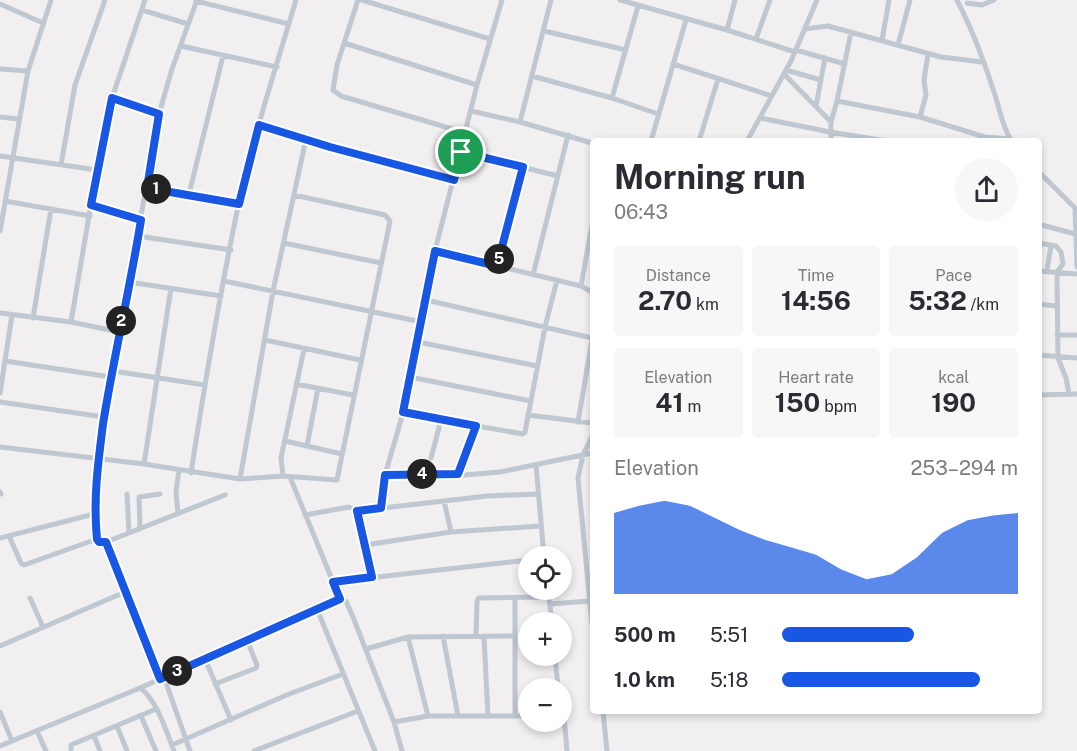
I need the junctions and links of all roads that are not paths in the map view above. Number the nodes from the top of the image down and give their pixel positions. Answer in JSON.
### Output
{"nodes":[{"id":1,"x":51,"y":0,"type":"edge"},
{"id":2,"x":105,"y":0,"type":"edge"},
{"id":3,"x":145,"y":0,"type":"edge"},
{"id":4,"x":296,"y":0,"type":"edge"},
{"id":5,"x":360,"y":0,"type":"edge"},
{"id":6,"x":502,"y":0,"type":"edge"},
{"id":7,"x":551,"y":0,"type":"edge"},
{"id":8,"x":620,"y":0,"type":"edge"},
{"id":9,"x":735,"y":0,"type":"edge"},
{"id":10,"x":770,"y":0,"type":"edge"},
{"id":11,"x":817,"y":0,"type":"edge"},
{"id":12,"x":888,"y":0,"type":"edge"},
{"id":13,"x":910,"y":0,"type":"edge"},
{"id":14,"x":957,"y":0,"type":"edge"},
{"id":15,"x":994,"y":0,"type":"edge"},
{"id":16,"x":197,"y":1,"type":"edge"},
{"id":17,"x":967,"y":2,"type":"edge"},
{"id":18,"x":2,"y":3,"type":"edge"},
{"id":19,"x":638,"y":6,"type":"junction"},
{"id":20,"x":142,"y":10,"type":"junction"},
{"id":21,"x":965,"y":16,"type":"junction"},
{"id":22,"x":686,"y":20,"type":"junction"},
{"id":23,"x":43,"y":23,"type":"junction"},
{"id":24,"x":188,"y":24,"type":"junction"},
{"id":25,"x":289,"y":24,"type":"junction"},
{"id":26,"x":805,"y":29,"type":"junction"},
{"id":27,"x":727,"y":30,"type":"junction"},
{"id":28,"x":543,"y":31,"type":"junction"},
{"id":29,"x":851,"y":32,"type":"junction"},
{"id":30,"x":490,"y":39,"type":"junction"},
{"id":31,"x":756,"y":39,"type":"junction"},
{"id":32,"x":882,"y":40,"type":"junction"},
{"id":33,"x":344,"y":43,"type":"junction"},
{"id":34,"x":898,"y":45,"type":"junction"},
{"id":35,"x":181,"y":46,"type":"junction"},
{"id":36,"x":626,"y":50,"type":"junction"},
{"id":37,"x":795,"y":51,"type":"junction"},
{"id":38,"x":928,"y":54,"type":"junction"},
{"id":39,"x":223,"y":56,"type":"junction"},
{"id":40,"x":825,"y":58,"type":"junction"},
{"id":41,"x":982,"y":62,"type":"junction"},
{"id":42,"x":672,"y":64,"type":"junction"},
{"id":43,"x":844,"y":64,"type":"junction"},
{"id":44,"x":277,"y":67,"type":"junction"},
{"id":45,"x":0,"y":69,"type":"edge"},
{"id":46,"x":28,"y":71,"type":"junction"},
{"id":47,"x":785,"y":72,"type":"junction"},
{"id":48,"x":532,"y":76,"type":"junction"},
{"id":49,"x":718,"y":79,"type":"junction"},
{"id":50,"x":821,"y":80,"type":"junction"},
{"id":51,"x":477,"y":86,"type":"junction"},
{"id":52,"x":772,"y":96,"type":"junction"},
{"id":53,"x":112,"y":98,"type":"junction"},
{"id":54,"x":612,"y":98,"type":"junction"},
{"id":55,"x":837,"y":100,"type":"junction"},
{"id":56,"x":816,"y":106,"type":"junction"},
{"id":57,"x":471,"y":111,"type":"junction"},
{"id":58,"x":159,"y":114,"type":"junction"},
{"id":59,"x":658,"y":114,"type":"junction"},
{"id":60,"x":0,"y":117,"type":"edge"},
{"id":61,"x":920,"y":117,"type":"junction"},
{"id":62,"x":18,"y":118,"type":"junction"},
{"id":63,"x":760,"y":118,"type":"junction"},
{"id":64,"x":520,"y":122,"type":"junction"},
{"id":65,"x":831,"y":122,"type":"junction"},
{"id":66,"x":259,"y":125,"type":"junction"},
{"id":67,"x":830,"y":132,"type":"junction"},
{"id":68,"x":466,"y":133,"type":"junction"},
{"id":69,"x":568,"y":135,"type":"junction"},
{"id":70,"x":985,"y":137,"type":"joint"},
{"id":71,"x":652,"y":138,"type":"edge"},
{"id":72,"x":700,"y":138,"type":"edge"},
{"id":73,"x":749,"y":138,"type":"edge"},
{"id":74,"x":831,"y":138,"type":"edge"},
{"id":75,"x":869,"y":138,"type":"edge"},
{"id":76,"x":994,"y":138,"type":"edge"},
{"id":77,"x":1011,"y":138,"type":"edge"},
{"id":78,"x":306,"y":139,"type":"junction"},
{"id":79,"x":590,"y":142,"type":"edge"},
{"id":80,"x":461,"y":152,"type":"junction"},
{"id":81,"x":0,"y":156,"type":"edge"},
{"id":82,"x":13,"y":157,"type":"junction"},
{"id":83,"x":62,"y":165,"type":"junction"},
{"id":84,"x":523,"y":167,"type":"junction"},
{"id":85,"x":97,"y":170,"type":"junction"},
{"id":86,"x":1042,"y":175,"type":"edge"},
{"id":87,"x":558,"y":176,"type":"junction"},
{"id":88,"x":454,"y":180,"type":"junction"},
{"id":89,"x":147,"y":188,"type":"junction"},
{"id":90,"x":189,"y":194,"type":"junction"},
{"id":91,"x":294,"y":195,"type":"junction"},
{"id":92,"x":4,"y":197,"type":"edge"},
{"id":93,"x":239,"y":204,"type":"junction"},
{"id":94,"x":91,"y":205,"type":"junction"},
{"id":95,"x":1076,"y":207,"type":"edge"},
{"id":96,"x":51,"y":209,"type":"junction"},
{"id":97,"x":90,"y":216,"type":"junction"},
{"id":98,"x":141,"y":220,"type":"junction"},
{"id":99,"x":1042,"y":225,"type":"edge"},
{"id":100,"x":0,"y":231,"type":"edge"},
{"id":101,"x":138,"y":236,"type":"junction"},
{"id":102,"x":1076,"y":237,"type":"edge"},
{"id":103,"x":284,"y":243,"type":"junction"},
{"id":104,"x":590,"y":244,"type":"edge"},
{"id":105,"x":1042,"y":244,"type":"edge"},
{"id":106,"x":1051,"y":246,"type":"junction"},
{"id":107,"x":231,"y":250,"type":"junction"},
{"id":108,"x":435,"y":251,"type":"junction"},
{"id":109,"x":381,"y":263,"type":"junction"},
{"id":110,"x":497,"y":266,"type":"junction"},
{"id":111,"x":1077,"y":267,"type":"edge"},
{"id":112,"x":1042,"y":271,"type":"edge"},
{"id":113,"x":1047,"y":272,"type":"junction"},
{"id":114,"x":1057,"y":272,"type":"junction"},
{"id":115,"x":1077,"y":274,"type":"edge"},
{"id":116,"x":533,"y":275,"type":"junction"},
{"id":117,"x":557,"y":280,"type":"junction"},
{"id":118,"x":224,"y":281,"type":"junction"},
{"id":119,"x":129,"y":282,"type":"junction"},
{"id":120,"x":581,"y":286,"type":"junction"},
{"id":121,"x":171,"y":288,"type":"junction"},
{"id":122,"x":273,"y":291,"type":"junction"},
{"id":123,"x":590,"y":291,"type":"edge"},
{"id":124,"x":221,"y":296,"type":"junction"},
{"id":125,"x":426,"y":300,"type":"junction"},
{"id":126,"x":1042,"y":304,"type":"edge"},
{"id":127,"x":1056,"y":306,"type":"junction"},
{"id":128,"x":370,"y":311,"type":"junction"},
{"id":129,"x":0,"y":313,"type":"edge"},
{"id":130,"x":12,"y":315,"type":"junction"},
{"id":131,"x":33,"y":318,"type":"junction"},
{"id":132,"x":71,"y":322,"type":"junction"},
{"id":133,"x":422,"y":322,"type":"junction"},
{"id":134,"x":545,"y":327,"type":"junction"},
{"id":135,"x":119,"y":332,"type":"junction"},
{"id":136,"x":1057,"y":334,"type":"junction"},
{"id":137,"x":1077,"y":335,"type":"edge"},
{"id":138,"x":590,"y":338,"type":"edge"},
{"id":139,"x":265,"y":340,"type":"junction"},
{"id":140,"x":418,"y":342,"type":"junction"},
{"id":141,"x":304,"y":349,"type":"junction"},
{"id":142,"x":590,"y":351,"type":"edge"},
{"id":143,"x":1042,"y":356,"type":"edge"},
{"id":144,"x":1058,"y":358,"type":"junction"},
{"id":145,"x":1077,"y":358,"type":"edge"},
{"id":146,"x":360,"y":360,"type":"junction"},
{"id":147,"x":5,"y":361,"type":"junction"},
{"id":148,"x":537,"y":366,"type":"junction"},
{"id":149,"x":112,"y":374,"type":"junction"},
{"id":150,"x":158,"y":377,"type":"junction"},
{"id":151,"x":410,"y":377,"type":"junction"},
{"id":152,"x":296,"y":384,"type":"junction"},
{"id":153,"x":205,"y":385,"type":"junction"},
{"id":154,"x":318,"y":388,"type":"junction"},
{"id":155,"x":0,"y":393,"type":"edge"},
{"id":156,"x":1069,"y":394,"type":"junction"},
{"id":157,"x":1077,"y":394,"type":"edge"},
{"id":158,"x":353,"y":395,"type":"junction"},
{"id":159,"x":1042,"y":395,"type":"edge"},
{"id":160,"x":531,"y":401,"type":"junction"},
{"id":161,"x":0,"y":402,"type":"edge"},
{"id":162,"x":403,"y":412,"type":"junction"},
{"id":163,"x":528,"y":415,"type":"junction"},
{"id":164,"x":104,"y":417,"type":"junction"},
{"id":165,"x":441,"y":420,"type":"junction"},
{"id":166,"x":578,"y":422,"type":"junction"},
{"id":167,"x":590,"y":423,"type":"edge"},
{"id":168,"x":476,"y":426,"type":"junction"},
{"id":169,"x":590,"y":440,"type":"edge"},
{"id":170,"x":285,"y":441,"type":"junction"},
{"id":171,"x":307,"y":446,"type":"junction"},
{"id":172,"x":0,"y":447,"type":"edge"},
{"id":173,"x":590,"y":453,"type":"edge"},
{"id":174,"x":342,"y":454,"type":"junction"},
{"id":175,"x":583,"y":455,"type":"junction"},
{"id":176,"x":431,"y":458,"type":"dead end"},
{"id":177,"x":98,"y":459,"type":"junction"},
{"id":178,"x":144,"y":464,"type":"junction"},
{"id":179,"x":536,"y":465,"type":"junction"},
{"id":180,"x":179,"y":470,"type":"junction"},
{"id":181,"x":191,"y":472,"type":"junction"},
{"id":182,"x":458,"y":474,"type":"junction"},
{"id":183,"x":385,"y":475,"type":"junction"},
{"id":184,"x":283,"y":476,"type":"junction"},
{"id":185,"x":290,"y":477,"type":"junction"},
{"id":186,"x":240,"y":479,"type":"junction"},
{"id":187,"x":127,"y":494,"type":"dead end"},
{"id":188,"x":160,"y":494,"type":"dead end"},
{"id":189,"x":538,"y":494,"type":"junction"},
{"id":190,"x":225,"y":495,"type":"dead end"},
{"id":191,"x":444,"y":501,"type":"junction"},
{"id":192,"x":381,"y":508,"type":"junction"},
{"id":193,"x":357,"y":511,"type":"junction"},
{"id":194,"x":178,"y":513,"type":"junction"},
{"id":195,"x":94,"y":514,"type":"junction"},
{"id":196,"x":305,"y":515,"type":"junction"},
{"id":197,"x":541,"y":526,"type":"junction"},
{"id":198,"x":140,"y":529,"type":"junction"},
{"id":199,"x":451,"y":532,"type":"junction"},
{"id":200,"x":129,"y":533,"type":"junction"},
{"id":201,"x":9,"y":536,"type":"junction"},
{"id":202,"x":0,"y":538,"type":"edge"},
{"id":203,"x":97,"y":539,"type":"junction"},
{"id":204,"x":106,"y":542,"type":"junction"},
{"id":205,"x":365,"y":545,"type":"junction"},
{"id":206,"x":543,"y":546,"type":"edge"},
{"id":207,"x":518,"y":561,"type":"edge"},
{"id":208,"x":372,"y":577,"type":"junction"},
{"id":209,"x":333,"y":582,"type":"junction"},
{"id":210,"x":125,"y":592,"type":"junction"},
{"id":211,"x":30,"y":598,"type":"dead end"},
{"id":212,"x":340,"y":599,"type":"junction"},
{"id":213,"x":514,"y":599,"type":"junction"},
{"id":214,"x":518,"y":599,"type":"edge"},
{"id":215,"x":550,"y":600,"type":"joint"},
{"id":216,"x":590,"y":601,"type":"joint"},
{"id":217,"x":317,"y":609,"type":"junction"},
{"id":218,"x":551,"y":612,"type":"edge"},
{"id":219,"x":43,"y":627,"type":"junction"},
{"id":220,"x":443,"y":636,"type":"junction"},
{"id":221,"x":476,"y":636,"type":"junction"},
{"id":222,"x":484,"y":636,"type":"junction"},
{"id":223,"x":515,"y":636,"type":"junction"},
{"id":224,"x":408,"y":637,"type":"junction"},
{"id":225,"x":247,"y":640,"type":"junction"},
{"id":226,"x":0,"y":646,"type":"edge"},
{"id":227,"x":366,"y":649,"type":"junction"},
{"id":228,"x":205,"y":659,"type":"junction"},
{"id":229,"x":343,"y":674,"type":"junction"},
{"id":230,"x":162,"y":678,"type":"junction"},
{"id":231,"x":215,"y":684,"type":"junction"},
{"id":232,"x":140,"y":688,"type":"junction"},
{"id":233,"x":156,"y":709,"type":"junction"},
{"id":234,"x":358,"y":711,"type":"junction"},
{"id":235,"x":0,"y":712,"type":"edge"},
{"id":236,"x":603,"y":714,"type":"edge"},
{"id":237,"x":141,"y":716,"type":"junction"},
{"id":238,"x":428,"y":716,"type":"junction"},
{"id":239,"x":458,"y":716,"type":"junction"},
{"id":240,"x":488,"y":716,"type":"junction"},
{"id":241,"x":515,"y":716,"type":"joint"},
{"id":242,"x":231,"y":720,"type":"junction"},
{"id":243,"x":394,"y":722,"type":"junction"},
{"id":244,"x":117,"y":726,"type":"junction"},
{"id":245,"x":37,"y":731,"type":"junction"},
{"id":246,"x":564,"y":732,"type":"edge"},
{"id":247,"x":94,"y":736,"type":"junction"},
{"id":248,"x":187,"y":739,"type":"junction"},
{"id":249,"x":12,"y":741,"type":"junction"},
{"id":250,"x":0,"y":746,"type":"edge"},
{"id":251,"x":173,"y":748,"type":"edge"},
{"id":252,"x":372,"y":750,"type":"edge"},
{"id":253,"x":46,"y":751,"type":"edge"},
{"id":254,"x":71,"y":751,"type":"edge"},
{"id":255,"x":100,"y":751,"type":"edge"},
{"id":256,"x":127,"y":751,"type":"edge"},
{"id":257,"x":156,"y":751,"type":"edge"},
{"id":258,"x":190,"y":751,"type":"edge"},
{"id":259,"x":254,"y":751,"type":"edge"},
{"id":260,"x":402,"y":751,"type":"edge"},
{"id":261,"x":567,"y":751,"type":"edge"},
{"id":262,"x":607,"y":751,"type":"edge"}],
"edges":[{"from":1,"to":23,"type":"street"},
{"from":2,"to":83,"type":"street"},
{"from":3,"to":20,"type":"street"},
{"from":4,"to":25,"type":"street"},
{"from":5,"to":30,"type":"street"},
{"from":5,"to":33,"type":"street"},
{"from":6,"to":30,"type":"street"},
{"from":7,"to":28,"type":"street"},
{"from":8,"to":19,"type":"street"},
{"from":9,"to":27,"type":"street"},
{"from":10,"to":31,"type":"street"},
{"from":11,"to":26,"type":"street"},
{"from":12,"to":32,"type":"street"},
{"from":13,"to":34,"type":"street"},
{"from":14,"to":21,"type":"street"},
{"from":15,"to":17,"type":"street"},
{"from":16,"to":24,"type":"street"},
{"from":16,"to":25,"type":"street"},
{"from":17,"to":21,"type":"street"},
{"from":18,"to":23,"type":"street"},
{"from":19,"to":22,"type":"street"},
{"from":19,"to":36,"type":"street"},
{"from":20,"to":24,"type":"street"},
{"from":20,"to":53,"type":"street"},
{"from":21,"to":41,"type":"street"},
{"from":22,"to":27,"type":"street"},
{"from":22,"to":42,"type":"street"},
{"from":23,"to":46,"type":"street"},
{"from":24,"to":35,"type":"street"},
{"from":25,"to":44,"type":"street"},
{"from":26,"to":29,"type":"street"},
{"from":26,"to":37,"type":"street"},
{"from":27,"to":31,"type":"street"},
{"from":28,"to":36,"type":"street"},
{"from":28,"to":48,"type":"street"},
{"from":29,"to":32,"type":"street"},
{"from":29,"to":43,"type":"street"},
{"from":30,"to":51,"type":"street"},
{"from":31,"to":37,"type":"street"},
{"from":32,"to":34,"type":"street"},
{"from":33,"to":51,"type":"street"},
{"from":33,"to":68,"type":"street"},
{"from":34,"to":38,"type":"street"},
{"from":35,"to":39,"type":"street"},
{"from":35,"to":58,"type":"street"},
{"from":36,"to":54,"type":"street"},
{"from":37,"to":40,"type":"street"},
{"from":37,"to":47,"type":"street"},
{"from":38,"to":41,"type":"street"},
{"from":38,"to":61,"type":"street"},
{"from":39,"to":44,"type":"street"},
{"from":39,"to":90,"type":"street"},
{"from":40,"to":43,"type":"street"},
{"from":40,"to":50,"type":"street"},
{"from":41,"to":77,"type":"street"},
{"from":42,"to":49,"type":"street"},
{"from":42,"to":59,"type":"street"},
{"from":43,"to":55,"type":"street"},
{"from":44,"to":66,"type":"street"},
{"from":45,"to":46,"type":"street"},
{"from":46,"to":62,"type":"street"},
{"from":47,"to":50,"type":"street"},
{"from":47,"to":52,"type":"street"},
{"from":47,"to":56,"type":"street"},
{"from":48,"to":54,"type":"street"},
{"from":48,"to":64,"type":"street"},
{"from":49,"to":52,"type":"street"},
{"from":49,"to":72,"type":"street"},
{"from":50,"to":56,"type":"street"},
{"from":51,"to":57,"type":"street"},
{"from":52,"to":63,"type":"street"},
{"from":53,"to":58,"type":"street"},
{"from":53,"to":85,"type":"street"},
{"from":54,"to":59,"type":"street"},
{"from":55,"to":61,"type":"street"},
{"from":55,"to":65,"type":"street"},
{"from":56,"to":65,"type":"street"},
{"from":57,"to":64,"type":"street"},
{"from":57,"to":68,"type":"street"},
{"from":58,"to":89,"type":"street"},
{"from":59,"to":71,"type":"street"},
{"from":60,"to":62,"type":"street"},
{"from":61,"to":70,"type":"street"},
{"from":62,"to":82,"type":"street"},
{"from":63,"to":67,"type":"street"},
{"from":63,"to":73,"type":"street"},
{"from":64,"to":69,"type":"street"},
{"from":65,"to":67,"type":"street"},
{"from":66,"to":78,"type":"street"},
{"from":66,"to":93,"type":"street"},
{"from":67,"to":74,"type":"street"},
{"from":67,"to":75,"type":"street"},
{"from":68,"to":80,"type":"street"},
{"from":69,"to":79,"type":"street"},
{"from":69,"to":87,"type":"street"},
{"from":70,"to":76,"type":"street"},
{"from":78,"to":88,"type":"street"},
{"from":78,"to":91,"type":"street"},
{"from":80,"to":84,"type":"street"},
{"from":80,"to":88,"type":"street"},
{"from":81,"to":82,"type":"street"},
{"from":82,"to":83,"type":"street"},
{"from":82,"to":92,"type":"street"},
{"from":83,"to":85,"type":"street"},
{"from":84,"to":87,"type":"street"},
{"from":84,"to":110,"type":"street"},
{"from":85,"to":94,"type":"street"},
{"from":86,"to":95,"type":"street"},
{"from":87,"to":116,"type":"street"},
{"from":88,"to":108,"type":"street"},
{"from":89,"to":90,"type":"street"},
{"from":89,"to":98,"type":"street"},
{"from":90,"to":93,"type":"street"},
{"from":91,"to":103,"type":"street"},
{"from":91,"to":109,"type":"street"},
{"from":92,"to":96,"type":"street"},
{"from":92,"to":100,"type":"street"},
{"from":93,"to":107,"type":"street"},
{"from":94,"to":97,"type":"street"},
{"from":94,"to":98,"type":"street"},
{"from":95,"to":102,"type":"street"},
{"from":96,"to":97,"type":"street"},
{"from":96,"to":131,"type":"street"},
{"from":97,"to":132,"type":"street"},
{"from":98,"to":101,"type":"street"},
{"from":99,"to":102,"type":"street"},
{"from":101,"to":107,"type":"street"},
{"from":101,"to":119,"type":"street"},
{"from":102,"to":111,"type":"street"},
{"from":103,"to":109,"type":"street"},
{"from":103,"to":122,"type":"street"},
{"from":104,"to":120,"type":"street"},
{"from":105,"to":106,"type":"street"},
{"from":106,"to":113,"type":"street"},
{"from":106,"to":114,"type":"street"},
{"from":107,"to":118,"type":"street"},
{"from":108,"to":110,"type":"street"},
{"from":108,"to":125,"type":"street"},
{"from":109,"to":128,"type":"street"},
{"from":110,"to":116,"type":"street"},
{"from":112,"to":113,"type":"street"},
{"from":113,"to":114,"type":"street"},
{"from":114,"to":115,"type":"street"},
{"from":114,"to":127,"type":"street"},
{"from":116,"to":117,"type":"street"},
{"from":117,"to":120,"type":"street"},
{"from":117,"to":134,"type":"street"},
{"from":118,"to":122,"type":"street"},
{"from":118,"to":124,"type":"street"},
{"from":119,"to":121,"type":"street"},
{"from":119,"to":135,"type":"street"},
{"from":120,"to":123,"type":"street"},
{"from":121,"to":124,"type":"street"},
{"from":121,"to":150,"type":"street"},
{"from":122,"to":128,"type":"street"},
{"from":122,"to":139,"type":"street"},
{"from":124,"to":153,"type":"street"},
{"from":125,"to":133,"type":"street"},
{"from":125,"to":134,"type":"street"},
{"from":126,"to":127,"type":"street"},
{"from":127,"to":136,"type":"street"},
{"from":128,"to":133,"type":"street"},
{"from":128,"to":146,"type":"street"},
{"from":129,"to":130,"type":"street"},
{"from":130,"to":131,"type":"street"},
{"from":130,"to":147,"type":"street"},
{"from":131,"to":132,"type":"street"},
{"from":132,"to":135,"type":"street"},
{"from":133,"to":140,"type":"street"},
{"from":134,"to":138,"type":"street"},
{"from":134,"to":148,"type":"street"},
{"from":135,"to":149,"type":"street"},
{"from":136,"to":137,"type":"street"},
{"from":136,"to":144,"type":"street"},
{"from":139,"to":141,"type":"street"},
{"from":139,"to":186,"type":"street"},
{"from":140,"to":148,"type":"street"},
{"from":140,"to":151,"type":"street"},
{"from":141,"to":146,"type":"street"},
{"from":141,"to":152,"type":"street"},
{"from":142,"to":166,"type":"street"},
{"from":143,"to":144,"type":"street"},
{"from":144,"to":145,"type":"street"},
{"from":144,"to":156,"type":"street"},
{"from":146,"to":158,"type":"street"},
{"from":147,"to":149,"type":"street"},
{"from":147,"to":155,"type":"street"},
{"from":148,"to":160,"type":"street"},
{"from":149,"to":150,"type":"street"},
{"from":149,"to":164,"type":"street"},
{"from":150,"to":153,"type":"street"},
{"from":150,"to":178,"type":"street"},
{"from":151,"to":160,"type":"street"},
{"from":151,"to":162,"type":"street"},
{"from":152,"to":154,"type":"street"},
{"from":152,"to":170,"type":"street"},
{"from":153,"to":181,"type":"street"},
{"from":154,"to":158,"type":"street"},
{"from":154,"to":171,"type":"street"},
{"from":156,"to":157,"type":"street"},
{"from":156,"to":159,"type":"street"},
{"from":158,"to":174,"type":"street"},
{"from":160,"to":163,"type":"street"},
{"from":161,"to":164,"type":"street"},
{"from":162,"to":165,"type":"street"},
{"from":162,"to":183,"type":"street"},
{"from":163,"to":166,"type":"street"},
{"from":163,"to":168,"type":"street"},
{"from":164,"to":177,"type":"street"},
{"from":165,"to":168,"type":"street"},
{"from":165,"to":176,"type":"street"},
{"from":166,"to":167,"type":"street"},
{"from":168,"to":182,"type":"street"},
{"from":169,"to":175,"type":"street"},
{"from":170,"to":171,"type":"street"},
{"from":170,"to":184,"type":"street"},
{"from":171,"to":174,"type":"street"},
{"from":172,"to":177,"type":"street"},
{"from":173,"to":175,"type":"street"},
{"from":174,"to":185,"type":"street"},
{"from":175,"to":179,"type":"street"},
{"from":175,"to":216,"type":"street"},
{"from":177,"to":178,"type":"street"},
{"from":177,"to":195,"type":"street"},
{"from":178,"to":180,"type":"street"},
{"from":179,"to":182,"type":"street"},
{"from":179,"to":189,"type":"street"},
{"from":180,"to":181,"type":"street"},
{"from":180,"to":194,"type":"street"},
{"from":181,"to":186,"type":"street"},
{"from":182,"to":183,"type":"street"},
{"from":183,"to":192,"type":"street"},
{"from":184,"to":185,"type":"street"},
{"from":184,"to":186,"type":"street"},
{"from":185,"to":196,"type":"street"},
{"from":187,"to":200,"type":"street"},
{"from":188,"to":198,"type":"street"},
{"from":189,"to":191,"type":"street"},
{"from":189,"to":197,"type":"street"},
{"from":190,"to":194,"type":"street"},
{"from":191,"to":192,"type":"street"},
{"from":191,"to":199,"type":"street"},
{"from":192,"to":193,"type":"street"},
{"from":193,"to":196,"type":"street"},
{"from":193,"to":205,"type":"street"},
{"from":194,"to":198,"type":"street"},
{"from":195,"to":201,"type":"street"},
{"from":195,"to":203,"type":"street"},
{"from":196,"to":209,"type":"street"},
{"from":197,"to":199,"type":"street"},
{"from":197,"to":206,"type":"street"},
{"from":198,"to":200,"type":"street"},
{"from":199,"to":205,"type":"street"},
{"from":200,"to":204,"type":"street"},
{"from":201,"to":202,"type":"street"},
{"from":201,"to":203,"type":"street"},
{"from":203,"to":204,"type":"street"},
{"from":204,"to":210,"type":"street"},
{"from":205,"to":208,"type":"street"},
{"from":207,"to":208,"type":"street"},
{"from":208,"to":209,"type":"street"},
{"from":209,"to":212,"type":"street"},
{"from":210,"to":219,"type":"street"},
{"from":210,"to":230,"type":"street"},
{"from":211,"to":219,"type":"street"},
{"from":212,"to":217,"type":"street"},
{"from":212,"to":227,"type":"street"},
{"from":213,"to":214,"type":"street"},
{"from":213,"to":221,"type":"street"},
{"from":213,"to":223,"type":"street"},
{"from":215,"to":216,"type":"street"},
{"from":215,"to":218,"type":"street"},
{"from":217,"to":225,"type":"street"},
{"from":217,"to":229,"type":"street"},
{"from":219,"to":226,"type":"street"},
{"from":220,"to":221,"type":"street"},
{"from":220,"to":224,"type":"street"},
{"from":220,"to":239,"type":"street"},
{"from":221,"to":222,"type":"street"},
{"from":222,"to":223,"type":"street"},
{"from":222,"to":240,"type":"street"},
{"from":223,"to":241,"type":"street"},
{"from":224,"to":227,"type":"street"},
{"from":224,"to":238,"type":"street"},
{"from":225,"to":228,"type":"street"},
{"from":225,"to":231,"type":"street"},
{"from":227,"to":243,"type":"street"},
{"from":228,"to":230,"type":"street"},
{"from":228,"to":231,"type":"street"},
{"from":229,"to":234,"type":"street"},
{"from":229,"to":242,"type":"street"},
{"from":230,"to":232,"type":"street"},
{"from":230,"to":248,"type":"street"},
{"from":231,"to":242,"type":"street"},
{"from":232,"to":233,"type":"street"},
{"from":232,"to":245,"type":"street"},
{"from":233,"to":237,"type":"street"},
{"from":233,"to":251,"type":"street"},
{"from":234,"to":252,"type":"street"},
{"from":234,"to":259,"type":"street"},
{"from":235,"to":249,"type":"street"},
{"from":236,"to":262,"type":"street"},
{"from":237,"to":244,"type":"street"},
{"from":237,"to":257,"type":"street"},
{"from":238,"to":239,"type":"street"},
{"from":238,"to":243,"type":"street"},
{"from":239,"to":240,"type":"street"},
{"from":240,"to":241,"type":"street"},
{"from":242,"to":248,"type":"street"},
{"from":243,"to":260,"type":"street"},
{"from":244,"to":247,"type":"street"},
{"from":244,"to":256,"type":"street"},
{"from":245,"to":249,"type":"street"},
{"from":245,"to":253,"type":"street"},
{"from":246,"to":261,"type":"street"},
{"from":247,"to":254,"type":"street"},
{"from":247,"to":255,"type":"street"},
{"from":248,"to":251,"type":"street"},
{"from":248,"to":258,"type":"street"},
{"from":249,"to":250,"type":"street"}]}
